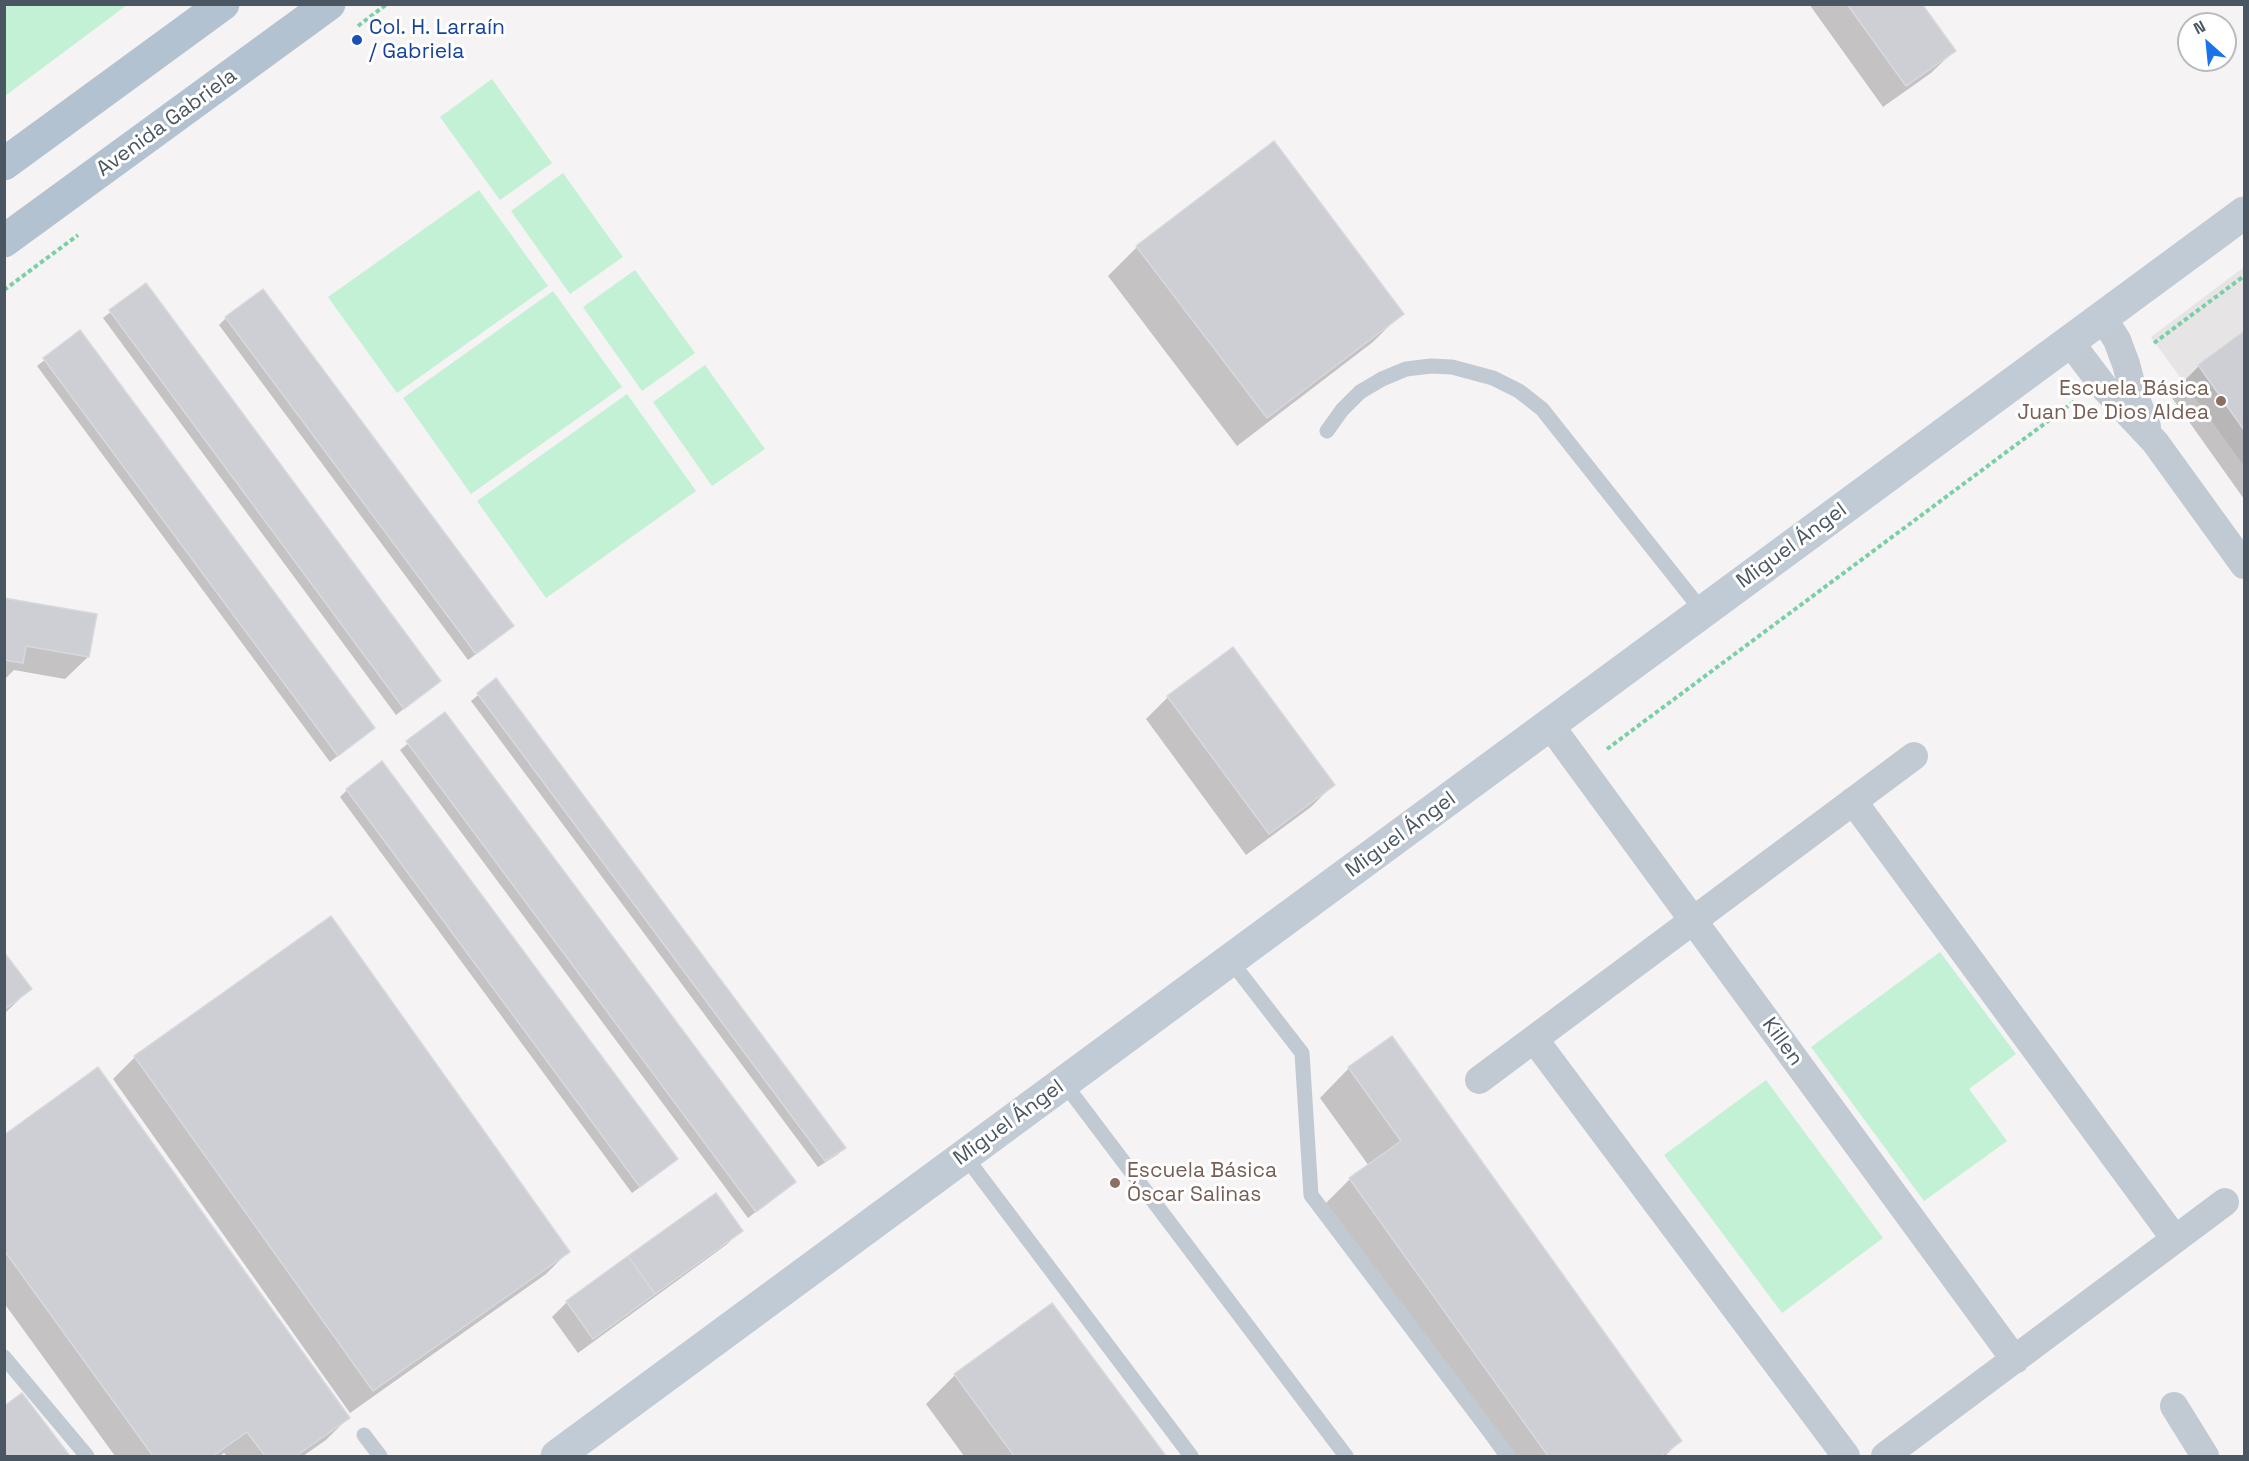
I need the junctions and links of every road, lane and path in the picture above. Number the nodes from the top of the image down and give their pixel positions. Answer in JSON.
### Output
{"nodes":[{"id":1,"x":223,"y":4,"type":"edge"},
{"id":2,"x":329,"y":4,"type":"edge"},
{"id":3,"x":4,"y":164,"type":"edge"},
{"id":4,"x":2244,"y":213,"type":"edge"},
{"id":5,"x":4,"y":241,"type":"edge"},
{"id":6,"x":2244,"y":276,"type":"edge"},
{"id":7,"x":2103,"y":318,"type":"junction"},
{"id":8,"x":2070,"y":342,"type":"junction"},
{"id":9,"x":2126,"y":364,"type":"junction"},
{"id":10,"x":2101,"y":382,"type":"junction"},
{"id":11,"x":1327,"y":431,"type":"dead end"},
{"id":12,"x":2155,"y":442,"type":"junction"},
{"id":13,"x":2244,"y":565,"type":"edge"},
{"id":14,"x":1703,"y":612,"type":"junction"},
{"id":15,"x":1550,"y":725,"type":"junction"},
{"id":16,"x":1914,"y":756,"type":"dead end"},
{"id":17,"x":1581,"y":768,"type":"junction"},
{"id":18,"x":1853,"y":801,"type":"junction"},
{"id":19,"x":1693,"y":921,"type":"junction"},
{"id":20,"x":1230,"y":960,"type":"junction"},
{"id":21,"x":1534,"y":1039,"type":"junction"},
{"id":22,"x":1479,"y":1080,"type":"dead end"},
{"id":23,"x":1064,"y":1083,"type":"junction"},
{"id":24,"x":965,"y":1156,"type":"junction"},
{"id":25,"x":2225,"y":1202,"type":"dead end"},
{"id":26,"x":2175,"y":1239,"type":"junction"},
{"id":27,"x":4,"y":1357,"type":"edge"},
{"id":28,"x":2014,"y":1360,"type":"junction"},
{"id":29,"x":2174,"y":1406,"type":"dead end"},
{"id":30,"x":364,"y":1435,"type":"dead end"},
{"id":31,"x":87,"y":1456,"type":"edge"},
{"id":32,"x":380,"y":1456,"type":"edge"},
{"id":33,"x":557,"y":1456,"type":"edge"},
{"id":34,"x":1191,"y":1456,"type":"edge"},
{"id":35,"x":1346,"y":1456,"type":"edge"},
{"id":36,"x":1508,"y":1456,"type":"edge"},
{"id":37,"x":1846,"y":1456,"type":"edge"},
{"id":38,"x":1885,"y":1456,"type":"edge"},
{"id":39,"x":2205,"y":1456,"type":"edge"}],
"edges":[{"from":1,"to":3,"type":"main road"},
{"from":2,"to":5,"type":"main road","name":"Avenida Gabriela"},
{"from":4,"to":7,"type":"street","name":"Miguel Ángel"},
{"from":6,"to":9,"type":"path"},
{"from":7,"to":8,"type":"street","name":"Miguel Ángel"},
{"from":7,"to":9,"type":"street"},
{"from":8,"to":10,"type":"street"},
{"from":8,"to":14,"type":"street","name":"Miguel Ángel"},
{"from":9,"to":12,"type":"street"},
{"from":10,"to":12,"type":"street"},
{"from":10,"to":17,"type":"path"},
{"from":11,"to":14,"type":"lane"},
{"from":12,"to":13,"type":"street"},
{"from":14,"to":15,"type":"street","name":"Miguel Ángel"},
{"from":15,"to":17,"type":"street","name":"Killen"},
{"from":15,"to":20,"type":"street","name":"Miguel Ángel"},
{"from":16,"to":18,"type":"street"},
{"from":17,"to":19,"type":"street","name":"Killen"},
{"from":18,"to":19,"type":"street"},
{"from":18,"to":26,"type":"street"},
{"from":19,"to":21,"type":"street"},
{"from":19,"to":28,"type":"street","name":"Killen"},
{"from":20,"to":23,"type":"street","name":"Miguel Ángel"},
{"from":20,"to":36,"type":"lane"},
{"from":21,"to":22,"type":"street"},
{"from":21,"to":37,"type":"street"},
{"from":23,"to":24,"type":"street","name":"Miguel Ángel"},
{"from":23,"to":35,"type":"lane"},
{"from":24,"to":33,"type":"street","name":"Miguel Ángel"},
{"from":24,"to":34,"type":"lane"},
{"from":25,"to":26,"type":"street"},
{"from":26,"to":28,"type":"street"},
{"from":27,"to":31,"type":"lane"},
{"from":28,"to":38,"type":"street"},
{"from":29,"to":39,"type":"street"},
{"from":30,"to":32,"type":"lane"}]}
